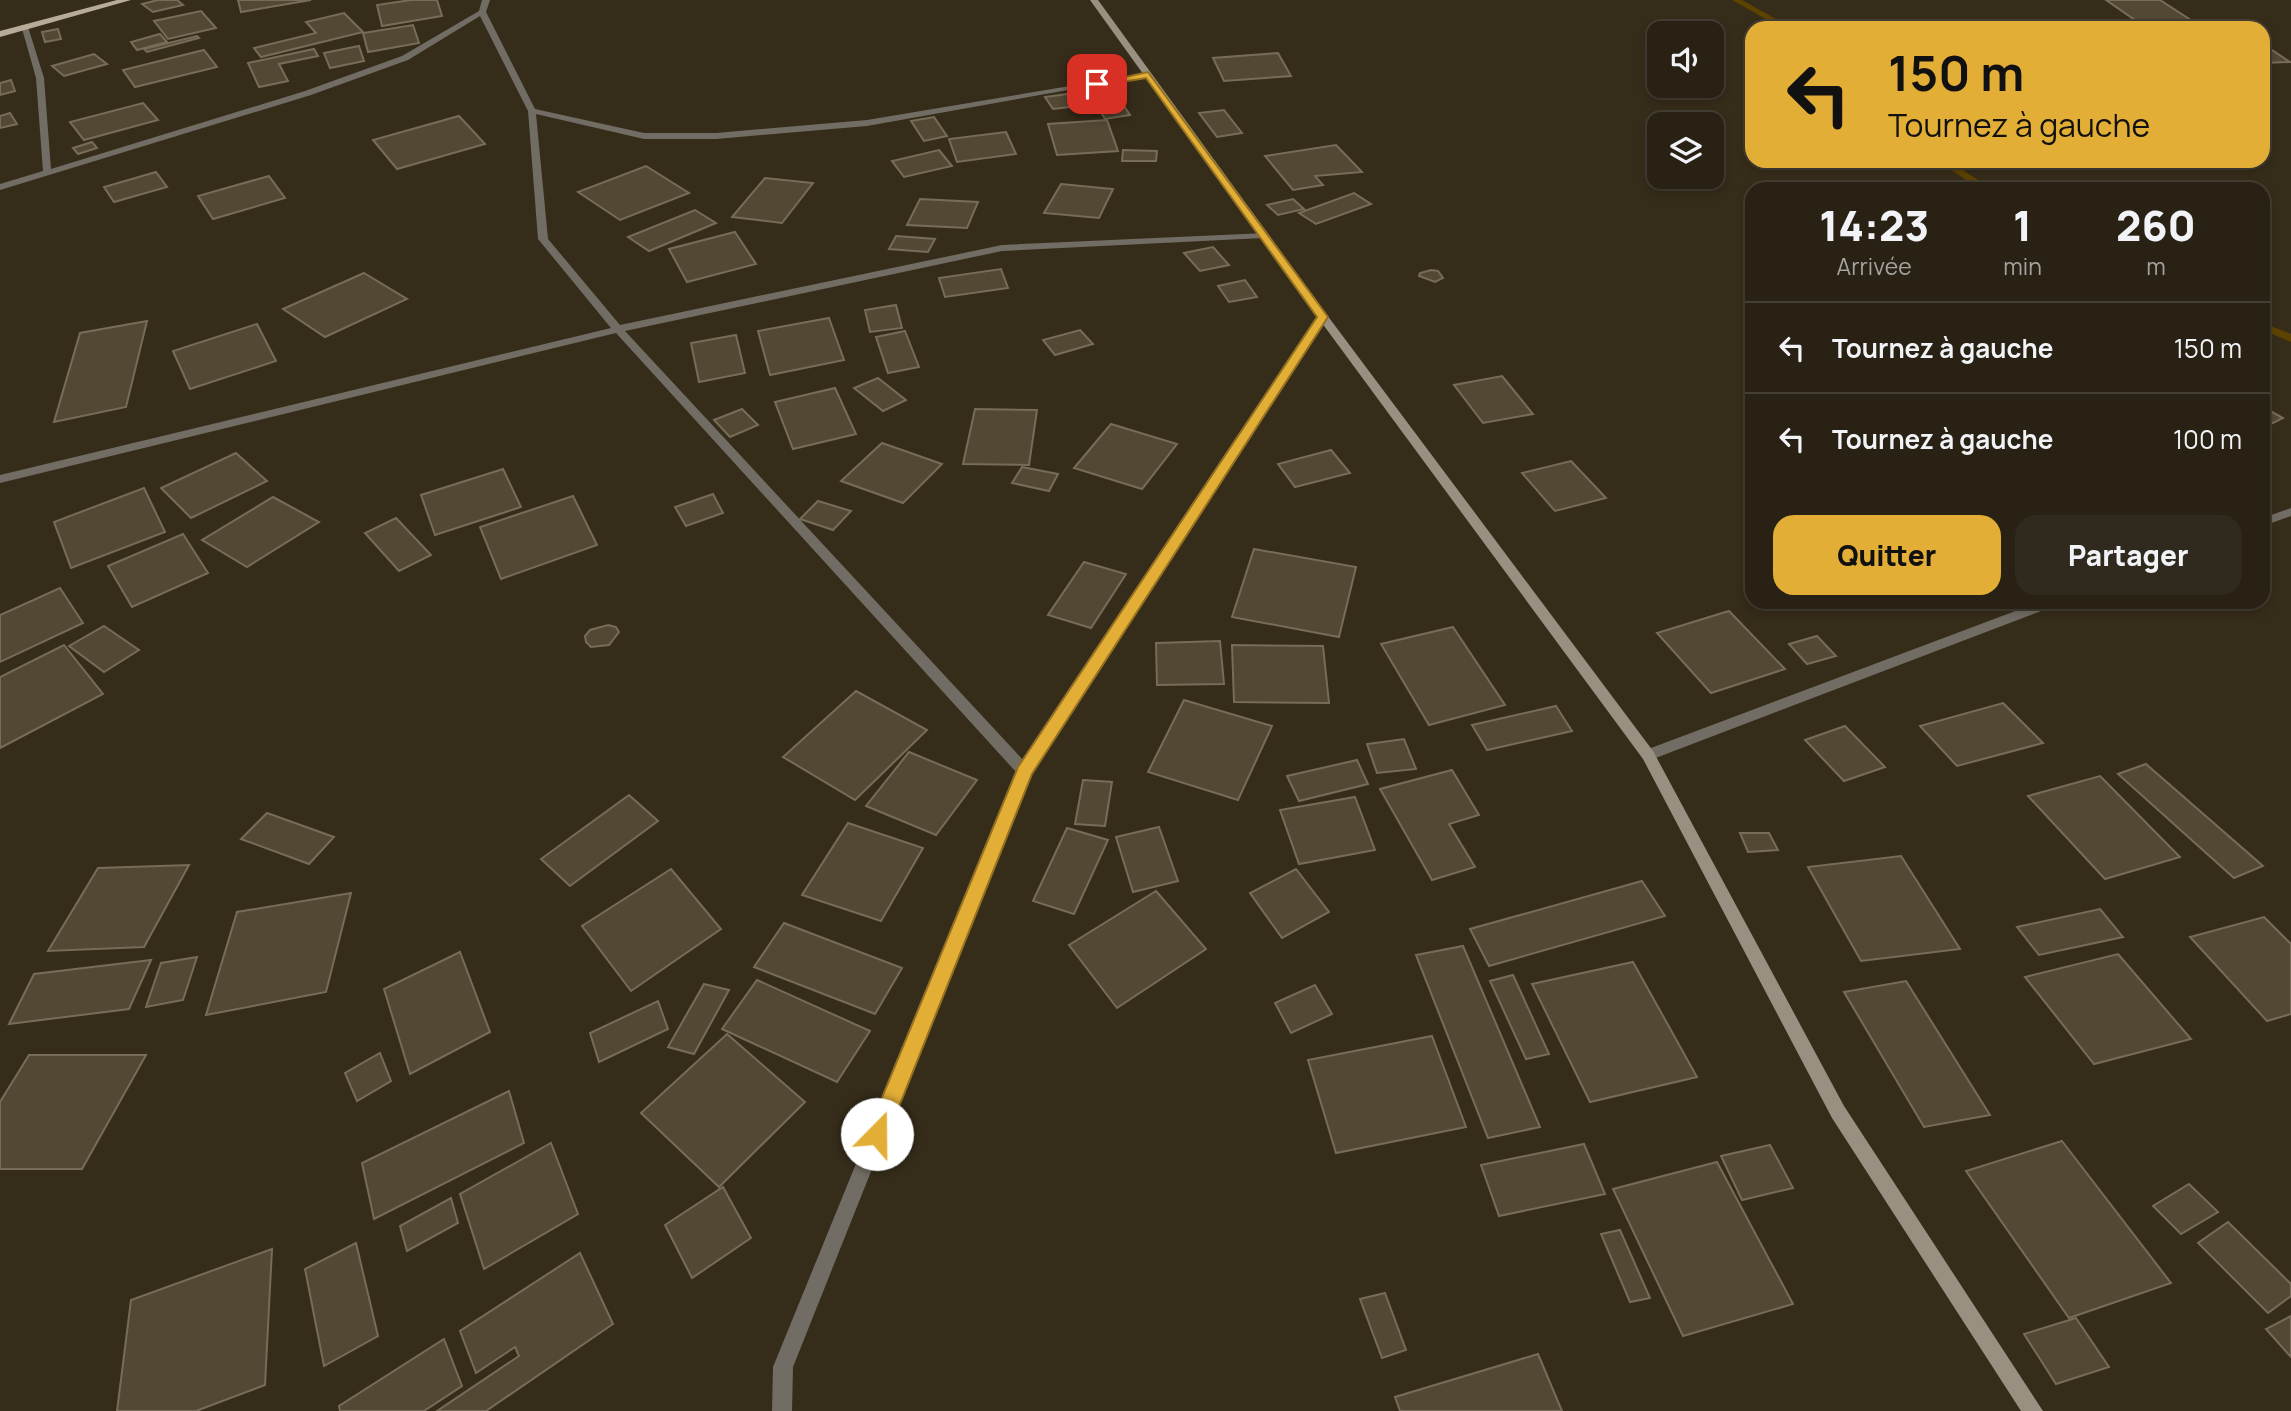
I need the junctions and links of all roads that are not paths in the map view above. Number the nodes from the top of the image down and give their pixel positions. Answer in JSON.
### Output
{"nodes":[{"id":1,"x":127,"y":0,"type":"edge"},
{"id":2,"x":1094,"y":0,"type":"edge"},
{"id":3,"x":484,"y":6,"type":"edge"},
{"id":4,"x":24,"y":27,"type":"junction"},
{"id":5,"x":0,"y":34,"type":"edge"},
{"id":6,"x":1148,"y":75,"type":"junction"},
{"id":7,"x":532,"y":111,"type":"junction"},
{"id":8,"x":47,"y":172,"type":"junction"},
{"id":9,"x":0,"y":187,"type":"edge"},
{"id":10,"x":1263,"y":235,"type":"junction"},
{"id":11,"x":1323,"y":317,"type":"junction"},
{"id":12,"x":618,"y":329,"type":"junction"},
{"id":13,"x":0,"y":479,"type":"edge"},
{"id":14,"x":2291,"y":512,"type":"edge"},
{"id":15,"x":2270,"y":520,"type":"edge"},
{"id":16,"x":2034,"y":609,"type":"edge"},
{"id":17,"x":1648,"y":755,"type":"junction"},
{"id":18,"x":1024,"y":771,"type":"junction"},
{"id":19,"x":782,"y":1411,"type":"edge"},
{"id":20,"x":2033,"y":1411,"type":"edge"}],
"edges":[{"from":1,"to":4,"type":"main road"},
{"from":2,"to":6,"type":"street"},
{"from":3,"to":7,"type":"street"},
{"from":3,"to":8,"type":"street"},
{"from":4,"to":5,"type":"main road"},
{"from":4,"to":8,"type":"street"},
{"from":6,"to":7,"type":"street"},
{"from":6,"to":10,"type":"street"},
{"from":7,"to":12,"type":"street"},
{"from":8,"to":9,"type":"street"},
{"from":10,"to":11,"type":"street"},
{"from":10,"to":12,"type":"street"},
{"from":11,"to":17,"type":"street"},
{"from":11,"to":18,"type":"street"},
{"from":12,"to":13,"type":"street"},
{"from":12,"to":18,"type":"street"},
{"from":14,"to":15,"type":"street"},
{"from":16,"to":17,"type":"street"},
{"from":17,"to":20,"type":"street"},
{"from":18,"to":19,"type":"street"}]}
